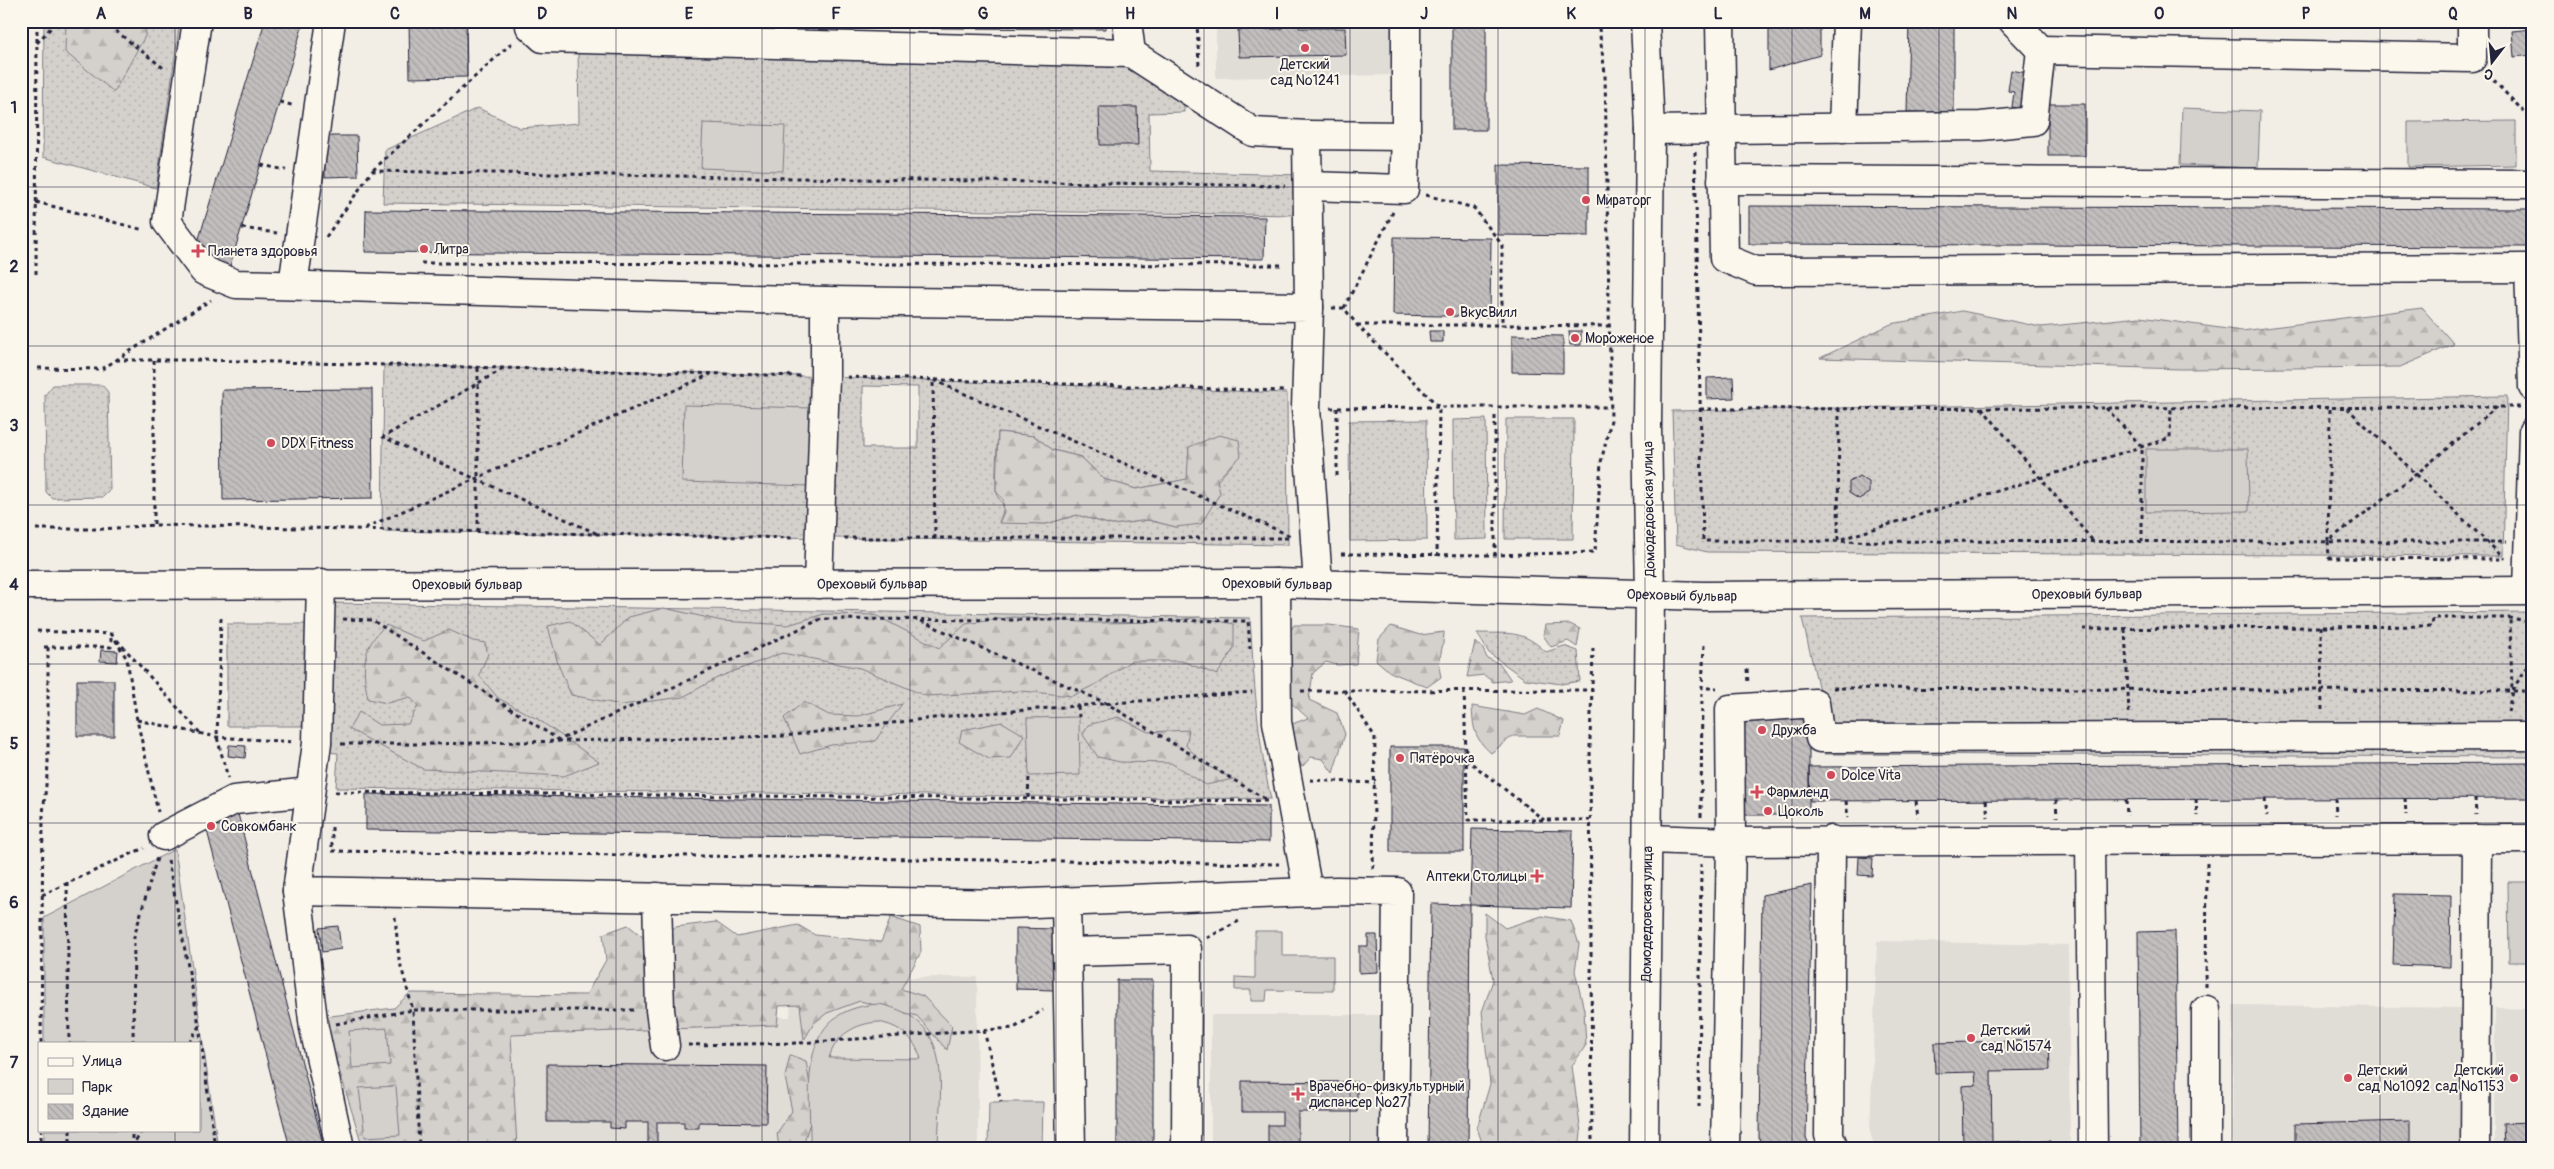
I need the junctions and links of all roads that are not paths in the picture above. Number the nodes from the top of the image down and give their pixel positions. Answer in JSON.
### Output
{"nodes":[{"id":1,"x":197,"y":21,"type":"edge"},
{"id":2,"x":331,"y":21,"type":"edge"},
{"id":3,"x":1127,"y":21,"type":"edge"},
{"id":4,"x":1406,"y":21,"type":"edge"},
{"id":5,"x":1645,"y":21,"type":"edge"},
{"id":6,"x":1720,"y":21,"type":"edge"},
{"id":7,"x":1847,"y":21,"type":"edge"},
{"id":8,"x":2013,"y":21,"type":"edge"},
{"id":9,"x":2472,"y":21,"type":"edge"},
{"id":10,"x":530,"y":24,"type":"edge"},
{"id":11,"x":2041,"y":50,"type":"junction"},
{"id":12,"x":1131,"y":53,"type":"junction"},
{"id":13,"x":1843,"y":128,"type":"junction"},
{"id":14,"x":1650,"y":130,"type":"junction"},
{"id":15,"x":1708,"y":130,"type":"junction"},
{"id":16,"x":1307,"y":135,"type":"junction"},
{"id":17,"x":1406,"y":136,"type":"junction"},
{"id":18,"x":1722,"y":180,"type":"junction"},
{"id":19,"x":2533,"y":184,"type":"edge"},
{"id":20,"x":1308,"y":186,"type":"junction"},
{"id":21,"x":2531,"y":268,"type":"edge"},
{"id":22,"x":292,"y":285,"type":"junction"},
{"id":23,"x":825,"y":301,"type":"junction"},
{"id":24,"x":1309,"y":307,"type":"junction"},
{"id":25,"x":2527,"y":410,"type":"edge"},
{"id":26,"x":321,"y":583,"type":"junction"},
{"id":27,"x":1276,"y":583,"type":"junction"},
{"id":28,"x":818,"y":584,"type":"junction"},
{"id":29,"x":1318,"y":584,"type":"junction"},
{"id":30,"x":21,"y":585,"type":"edge"},
{"id":31,"x":2531,"y":591,"type":"edge"},
{"id":32,"x":1650,"y":595,"type":"junction"},
{"id":33,"x":2533,"y":736,"type":"edge"},
{"id":34,"x":310,"y":792,"type":"junction"},
{"id":35,"x":164,"y":836,"type":"road end"},
{"id":36,"x":1649,"y":839,"type":"junction"},
{"id":37,"x":2477,"y":839,"type":"junction"},
{"id":38,"x":2533,"y":839,"type":"edge"},
{"id":39,"x":1831,"y":840,"type":"junction"},
{"id":40,"x":2090,"y":841,"type":"junction"},
{"id":41,"x":1731,"y":842,"type":"junction"},
{"id":42,"x":297,"y":891,"type":"junction"},
{"id":43,"x":1308,"y":892,"type":"junction"},
{"id":44,"x":656,"y":898,"type":"junction"},
{"id":45,"x":1066,"y":902,"type":"junction"},
{"id":46,"x":1066,"y":952,"type":"junction"},
{"id":47,"x":2206,"y":1010,"type":"road end"},
{"id":48,"x":664,"y":1046,"type":"road end"},
{"id":49,"x":340,"y":1148,"type":"edge"},
{"id":50,"x":1071,"y":1148,"type":"edge"},
{"id":51,"x":1186,"y":1148,"type":"edge"},
{"id":52,"x":1394,"y":1148,"type":"edge"},
{"id":53,"x":1644,"y":1148,"type":"edge"},
{"id":54,"x":1725,"y":1148,"type":"edge"},
{"id":55,"x":1834,"y":1148,"type":"edge"},
{"id":56,"x":2094,"y":1148,"type":"edge"},
{"id":57,"x":2206,"y":1148,"type":"edge"},
{"id":58,"x":2475,"y":1148,"type":"edge"}],
"edges":[{"from":1,"to":22,"type":"main road"},
{"from":2,"to":22,"type":"main road"},
{"from":3,"to":12,"type":"main road"},
{"from":4,"to":17,"type":"main road"},
{"from":5,"to":14,"type":"main road","name":"Домодедовская улица"},
{"from":6,"to":15,"type":"main road"},
{"from":7,"to":13,"type":"main road"},
{"from":8,"to":11,"type":"main road"},
{"from":9,"to":11,"type":"main road"},
{"from":10,"to":12,"type":"main road"},
{"from":11,"to":13,"type":"main road"},
{"from":12,"to":16,"type":"main road"},
{"from":13,"to":15,"type":"main road"},
{"from":14,"to":15,"type":"main road"},
{"from":14,"to":32,"type":"main road","name":"Домодедовская улица"},
{"from":15,"to":18,"type":"main road"},
{"from":16,"to":17,"type":"main road"},
{"from":16,"to":20,"type":"main road"},
{"from":17,"to":20,"type":"main road"},
{"from":18,"to":19,"type":"main road"},
{"from":18,"to":21,"type":"main road"},
{"from":20,"to":24,"type":"main road"},
{"from":21,"to":25,"type":"main road"},
{"from":22,"to":23,"type":"main road"},
{"from":23,"to":24,"type":"main road"},
{"from":23,"to":28,"type":"main road"},
{"from":24,"to":29,"type":"main road"},
{"from":25,"to":31,"type":"main road"},
{"from":26,"to":28,"type":"main road","name":"Ореховый бульвар"},
{"from":26,"to":30,"type":"main road","name":"Ореховый бульвар"},
{"from":26,"to":34,"type":"main road"},
{"from":27,"to":28,"type":"main road","name":"Ореховый бульвар"},
{"from":27,"to":29,"type":"main road","name":"Ореховый бульвар"},
{"from":27,"to":43,"type":"main road"},
{"from":29,"to":32,"type":"main road","name":"Ореховый бульвар"},
{"from":31,"to":32,"type":"main road","name":"Ореховый бульвар"},
{"from":32,"to":36,"type":"main road","name":"Домодедовская улица"},
{"from":33,"to":41,"type":"main road"},
{"from":34,"to":35,"type":"main road"},
{"from":34,"to":42,"type":"main road"},
{"from":36,"to":41,"type":"main road"},
{"from":36,"to":53,"type":"main road","name":"Домодедовская улица"},
{"from":37,"to":38,"type":"main road"},
{"from":37,"to":40,"type":"main road"},
{"from":37,"to":58,"type":"main road"},
{"from":39,"to":40,"type":"main road"},
{"from":39,"to":41,"type":"main road"},
{"from":39,"to":55,"type":"main road"},
{"from":40,"to":56,"type":"main road"},
{"from":41,"to":54,"type":"main road"},
{"from":42,"to":44,"type":"main road"},
{"from":42,"to":49,"type":"main road"},
{"from":43,"to":45,"type":"main road"},
{"from":43,"to":52,"type":"main road"},
{"from":44,"to":45,"type":"main road"},
{"from":44,"to":48,"type":"main road"},
{"from":45,"to":46,"type":"main road"},
{"from":46,"to":50,"type":"main road"},
{"from":46,"to":51,"type":"main road"},
{"from":47,"to":57,"type":"main road"}]}
